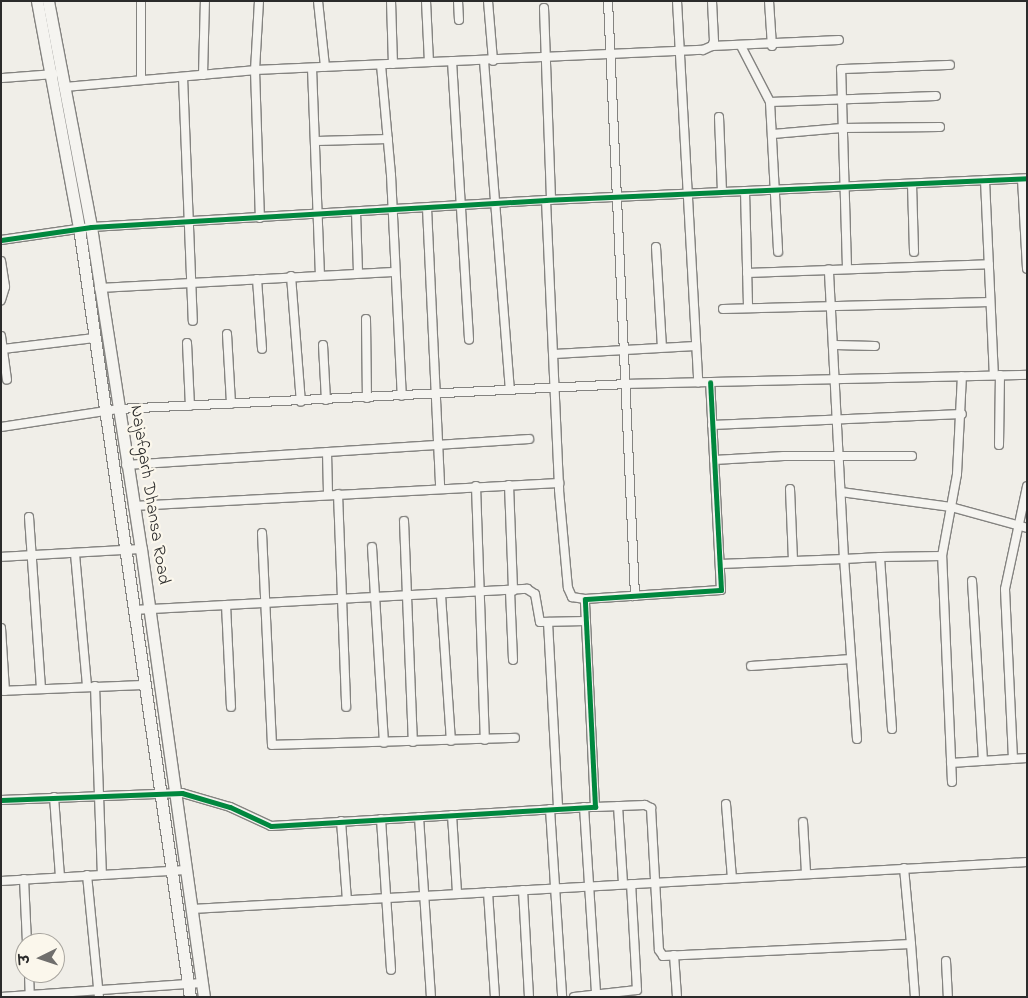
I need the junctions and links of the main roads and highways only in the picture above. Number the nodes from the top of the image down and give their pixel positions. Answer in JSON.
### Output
{"nodes":[{"id":1,"x":38,"y":1,"type":"edge"},
{"id":2,"x":48,"y":1,"type":"edge"},
{"id":3,"x":190,"y":997,"type":"edge"},
{"id":4,"x":204,"y":997,"type":"edge"}],
"edges":[{"from":1,"to":3,"type":"main road","name":"Najafgarh Dhansa Road"},
{"from":2,"to":4,"type":"main road","name":"Najafgarh Dhansa Road"}]}
